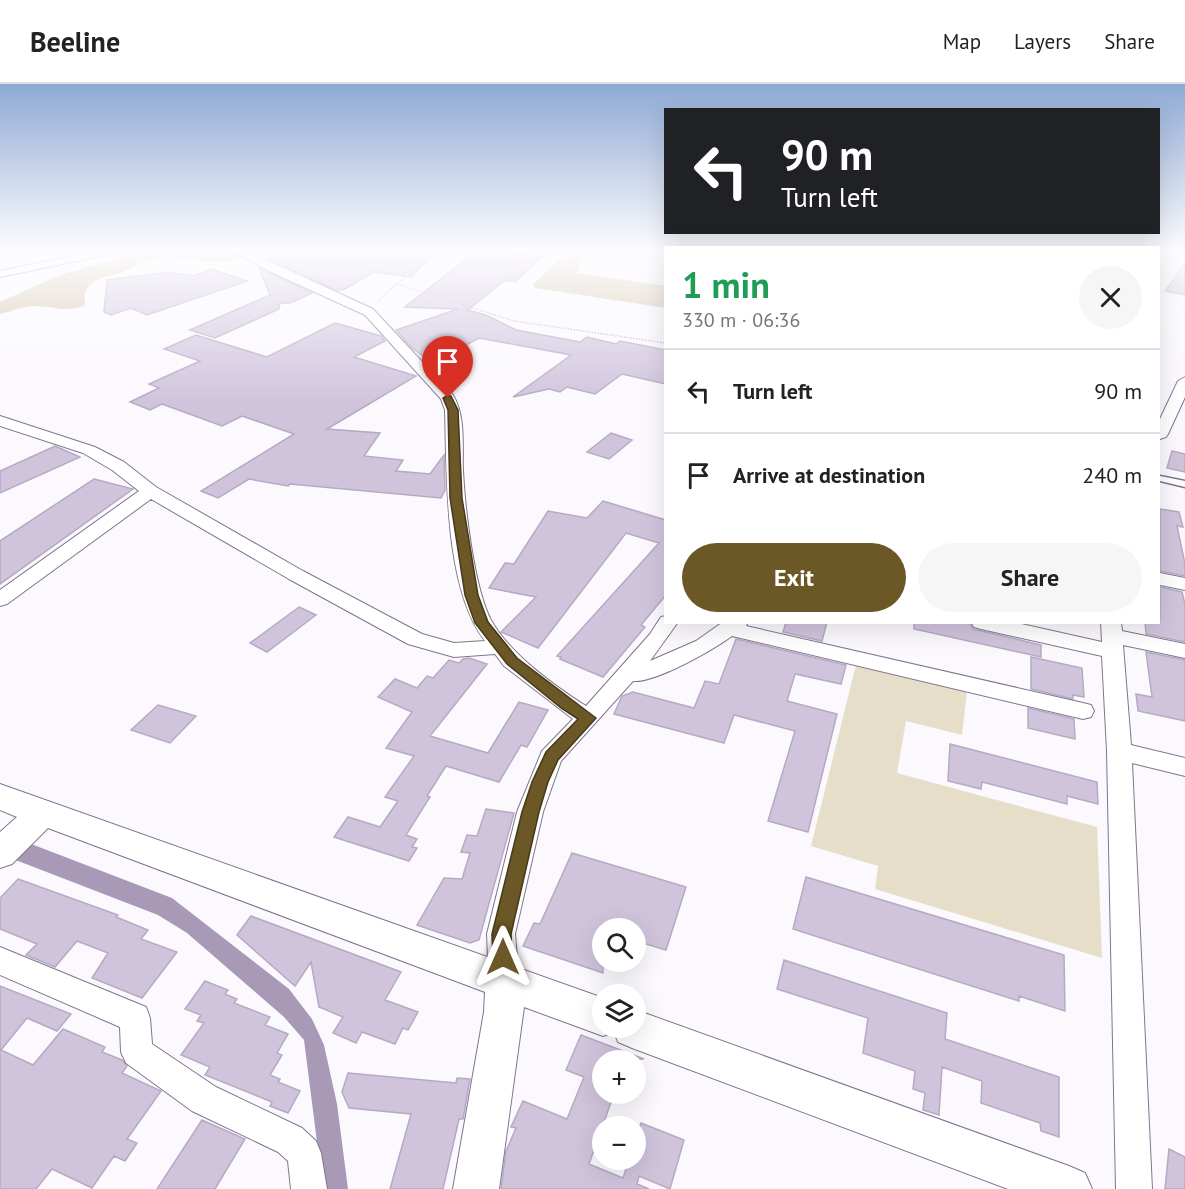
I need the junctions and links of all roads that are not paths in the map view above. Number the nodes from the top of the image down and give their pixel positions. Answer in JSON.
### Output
{"nodes":[{"id":1,"x":343,"y":301,"type":"edge"},
{"id":2,"x":1185,"y":381,"type":"edge"},
{"id":3,"x":0,"y":421,"type":"edge"},
{"id":4,"x":1160,"y":434,"type":"edge"},
{"id":5,"x":1160,"y":479,"type":"edge"},
{"id":6,"x":1185,"y":484,"type":"edge"},
{"id":7,"x":150,"y":491,"type":"junction"},
{"id":8,"x":1160,"y":579,"type":"edge"},
{"id":9,"x":1185,"y":584,"type":"edge"},
{"id":10,"x":0,"y":600,"type":"edge"},
{"id":11,"x":667,"y":624,"type":"edge"},
{"id":12,"x":998,"y":624,"type":"edge"},
{"id":13,"x":734,"y":626,"type":"edge"},
{"id":14,"x":1112,"y":637,"type":"edge"},
{"id":15,"x":501,"y":647,"type":"junction"},
{"id":16,"x":1185,"y":651,"type":"edge"},
{"id":17,"x":625,"y":673,"type":"junction"},
{"id":18,"x":1083,"y":711,"type":"dead end"},
{"id":19,"x":588,"y":718,"type":"junction"},
{"id":20,"x":1119,"y":751,"type":"junction"},
{"id":21,"x":1185,"y":767,"type":"edge"},
{"id":22,"x":0,"y":797,"type":"edge"},
{"id":23,"x":22,"y":832,"type":"edge"},
{"id":24,"x":0,"y":961,"type":"edge"},
{"id":25,"x":504,"y":980,"type":"junction"},
{"id":26,"x":592,"y":1013,"type":"edge"},
{"id":27,"x":646,"y":1033,"type":"edge"},
{"id":28,"x":309,"y":1189,"type":"edge"},
{"id":29,"x":476,"y":1189,"type":"edge"},
{"id":30,"x":1069,"y":1189,"type":"edge"},
{"id":31,"x":1134,"y":1189,"type":"edge"}],
"edges":[{"from":1,"to":15,"type":"street"},
{"from":2,"to":4,"type":"street"},
{"from":3,"to":7,"type":"street"},
{"from":5,"to":6,"type":"lane"},
{"from":7,"to":10,"type":"street"},
{"from":7,"to":15,"type":"street"},
{"from":8,"to":9,"type":"street"},
{"from":11,"to":17,"type":"street"},
{"from":12,"to":14,"type":"street"},
{"from":13,"to":17,"type":"street"},
{"from":13,"to":18,"type":"street"},
{"from":14,"to":16,"type":"street"},
{"from":14,"to":20,"type":"street"},
{"from":15,"to":19,"type":"street"},
{"from":17,"to":19,"type":"street"},
{"from":19,"to":25,"type":"street"},
{"from":20,"to":21,"type":"street"},
{"from":20,"to":31,"type":"street"},
{"from":22,"to":23,"type":"street"},
{"from":23,"to":25,"type":"street"},
{"from":24,"to":28,"type":"street"},
{"from":25,"to":26,"type":"street"},
{"from":25,"to":29,"type":"street"},
{"from":27,"to":30,"type":"street"}]}
